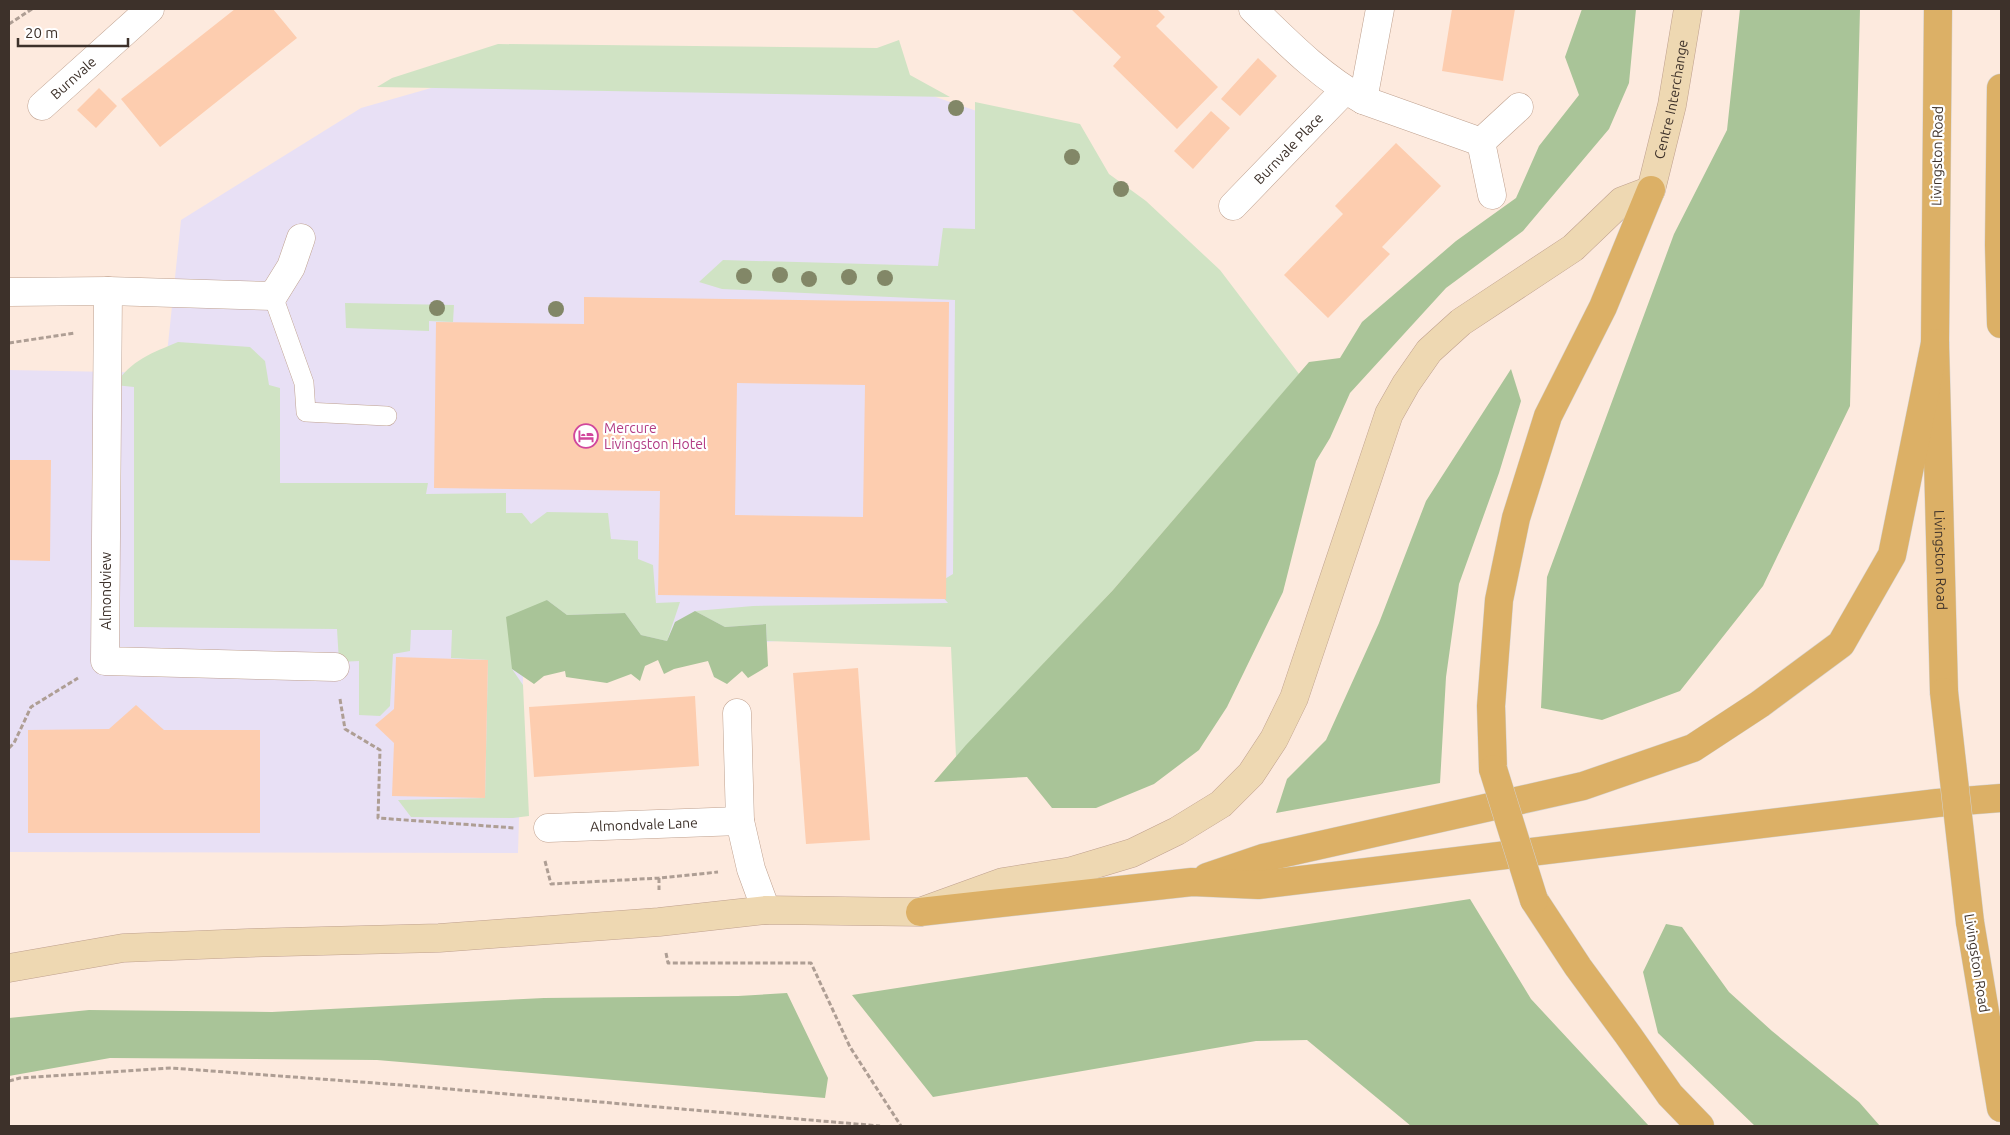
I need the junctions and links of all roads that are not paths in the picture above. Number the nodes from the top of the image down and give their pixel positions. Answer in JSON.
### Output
{"nodes":[{"id":1,"x":150,"y":9,"type":"edge"},
{"id":2,"x":1252,"y":9,"type":"edge"},
{"id":3,"x":1380,"y":9,"type":"edge"},
{"id":4,"x":1688,"y":9,"type":"edge"},
{"id":5,"x":1938,"y":9,"type":"edge"},
{"id":6,"x":2001,"y":88,"type":"edge"},
{"id":7,"x":1354,"y":95,"type":"junction"},
{"id":8,"x":42,"y":106,"type":"dead end"},
{"id":9,"x":1519,"y":107,"type":"dead end"},
{"id":10,"x":1481,"y":142,"type":"junction"},
{"id":11,"x":1651,"y":190,"type":"junction"},
{"id":12,"x":1492,"y":195,"type":"dead end"},
{"id":13,"x":1233,"y":206,"type":"dead end"},
{"id":14,"x":301,"y":238,"type":"dead end"},
{"id":15,"x":108,"y":291,"type":"junction"},
{"id":16,"x":9,"y":292,"type":"edge"},
{"id":17,"x":273,"y":296,"type":"junction"},
{"id":18,"x":2001,"y":324,"type":"edge"},
{"id":19,"x":1935,"y":343,"type":"junction"},
{"id":20,"x":387,"y":416,"type":"dead end"},
{"id":21,"x":334,"y":667,"type":"road end"},
{"id":22,"x":737,"y":712,"type":"dead end"},
{"id":23,"x":2001,"y":798,"type":"edge"},
{"id":24,"x":740,"y":821,"type":"junction"},
{"id":25,"x":536,"y":828,"type":"road end"},
{"id":26,"x":1192,"y":882,"type":"junction"},
{"id":27,"x":766,"y":910,"type":"junction"},
{"id":28,"x":920,"y":912,"type":"junction"},
{"id":29,"x":9,"y":968,"type":"edge"},
{"id":30,"x":2001,"y":1108,"type":"edge"},
{"id":31,"x":1700,"y":1126,"type":"edge"}],
"edges":[{"from":1,"to":8,"type":"street","name":"Burnvale"},
{"from":2,"to":7,"type":"street"},
{"from":3,"to":7,"type":"street"},
{"from":4,"to":11,"type":"street","name":"Centre Interchange"},
{"from":5,"to":19,"type":"main road","name":"Livingston Road"},
{"from":6,"to":18,"type":"main road"},
{"from":7,"to":10,"type":"street"},
{"from":7,"to":13,"type":"street","name":"Burnvale Place"},
{"from":9,"to":10,"type":"street"},
{"from":10,"to":12,"type":"street"},
{"from":11,"to":28,"type":"street"},
{"from":11,"to":31,"type":"main road","bridge":true},
{"from":14,"to":17,"type":"street"},
{"from":15,"to":16,"type":"street"},
{"from":15,"to":17,"type":"street"},
{"from":15,"to":21,"type":"street","name":"Almondview"},
{"from":17,"to":20,"type":"lane"},
{"from":19,"to":26,"type":"main road"},
{"from":19,"to":30,"type":"main road","name":"Livingston Road","bridge":true},
{"from":22,"to":24,"type":"street"},
{"from":23,"to":26,"type":"main road"},
{"from":24,"to":25,"type":"street","name":"Almondvale Lane"},
{"from":24,"to":27,"type":"street"},
{"from":26,"to":28,"type":"main road"},
{"from":27,"to":28,"type":"street"},
{"from":27,"to":29,"type":"street"}]}
